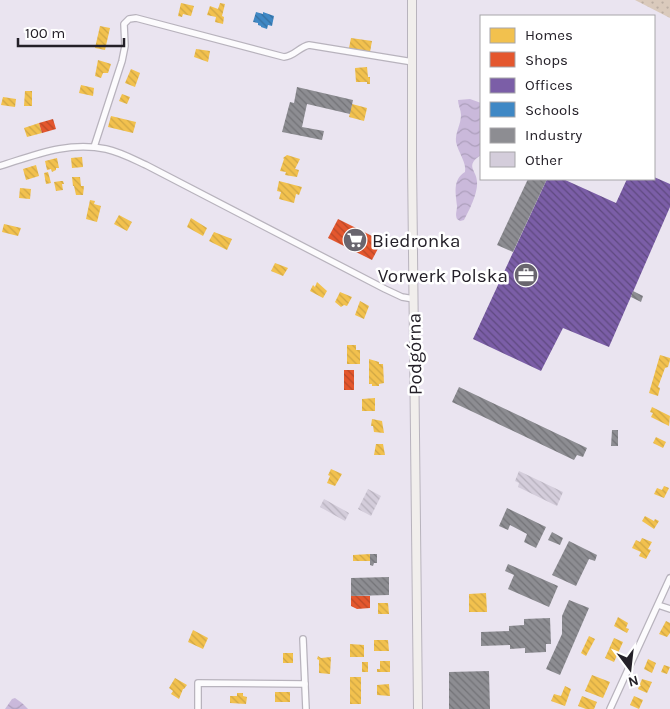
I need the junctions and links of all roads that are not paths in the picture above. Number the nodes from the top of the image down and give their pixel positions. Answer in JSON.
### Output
{"nodes":[{"id":1,"x":412,"y":0,"type":"edge"},
{"id":2,"x":413,"y":62,"type":"junction"},
{"id":3,"x":94,"y":147,"type":"junction"},
{"id":4,"x":0,"y":166,"type":"edge"},
{"id":5,"x":414,"y":299,"type":"junction"},
{"id":6,"x":670,"y":578,"type":"edge"},
{"id":7,"x":658,"y":605,"type":"junction"},
{"id":8,"x":670,"y":609,"type":"edge"},
{"id":9,"x":303,"y":639,"type":"dead end"},
{"id":10,"x":305,"y":684,"type":"junction"},
{"id":11,"x":198,"y":709,"type":"edge"},
{"id":12,"x":306,"y":709,"type":"edge"},
{"id":13,"x":418,"y":709,"type":"edge"},
{"id":14,"x":610,"y":709,"type":"edge"}],
"edges":[{"from":1,"to":2,"type":"main road","name":"Podgórna"},
{"from":2,"to":3,"type":"street"},
{"from":2,"to":5,"type":"main road","name":"Podgórna"},
{"from":3,"to":4,"type":"street"},
{"from":3,"to":5,"type":"street"},
{"from":5,"to":13,"type":"main road","name":"Podgórna"},
{"from":6,"to":7,"type":"street"},
{"from":7,"to":8,"type":"street"},
{"from":7,"to":14,"type":"street"},
{"from":9,"to":10,"type":"street"},
{"from":10,"to":11,"type":"street"},
{"from":10,"to":12,"type":"street"}]}
